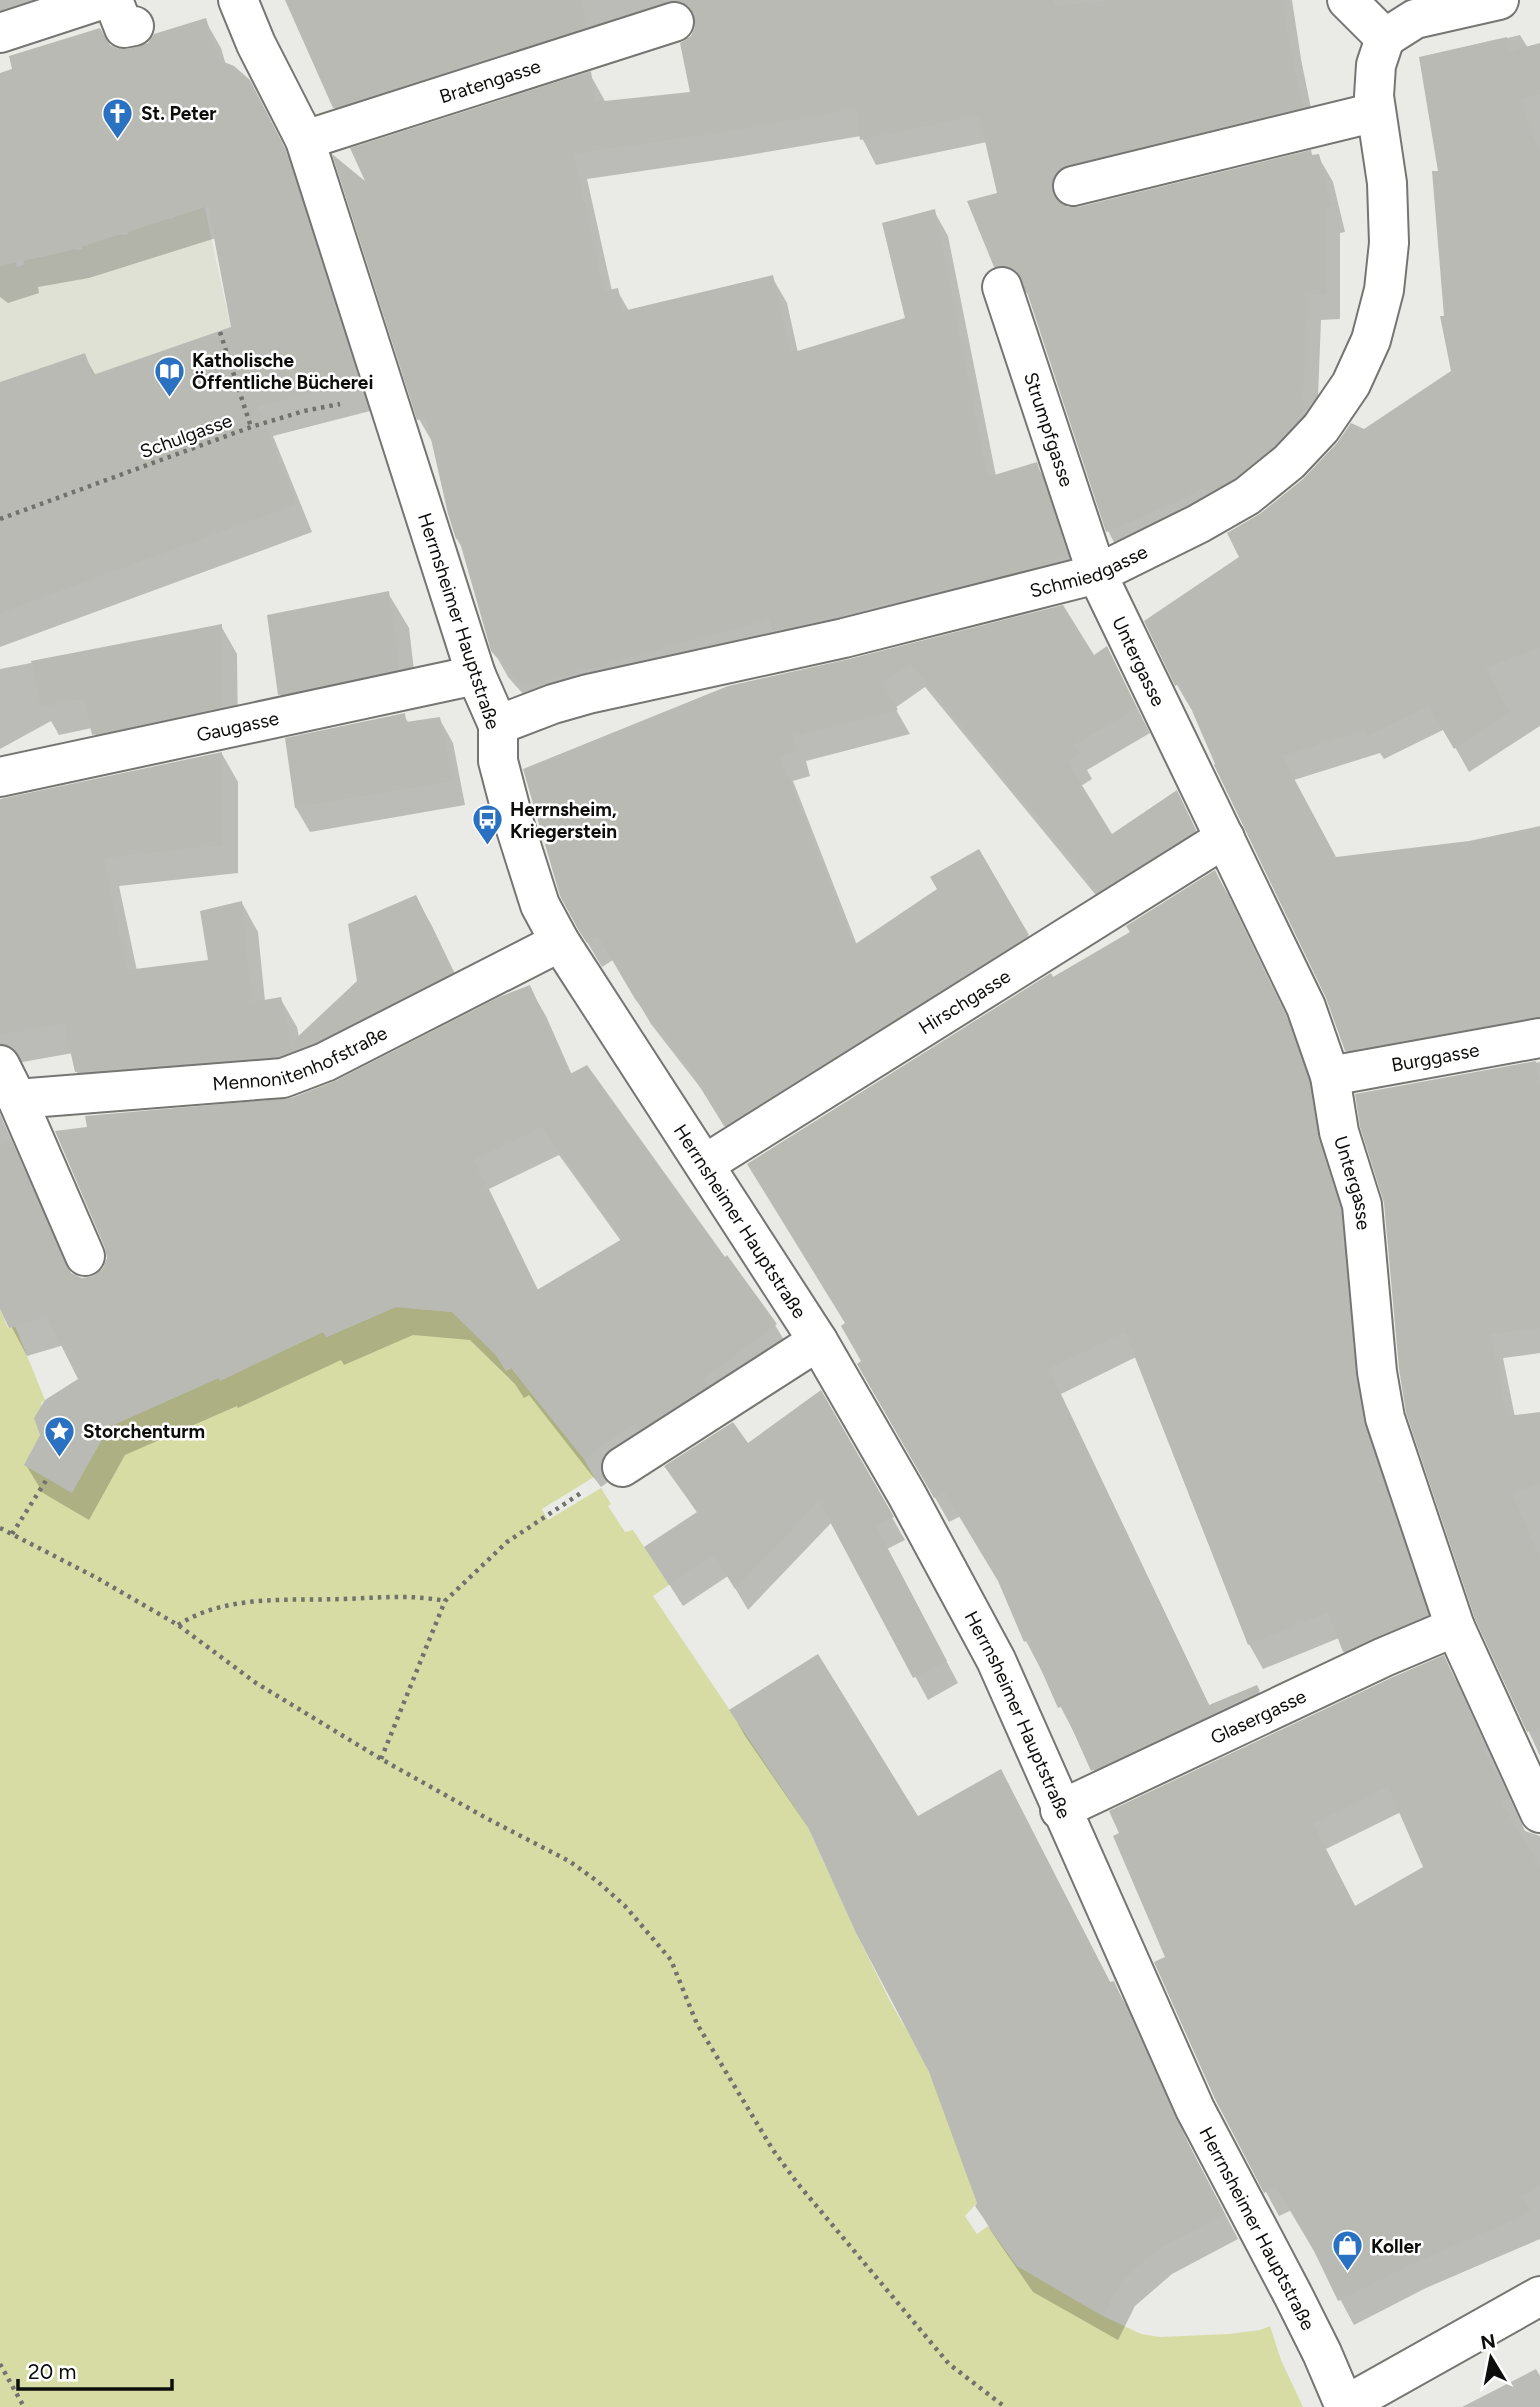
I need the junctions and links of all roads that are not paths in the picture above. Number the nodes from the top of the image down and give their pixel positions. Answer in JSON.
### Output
{"nodes":[{"id":1,"x":101,"y":0,"type":"edge"},
{"id":2,"x":238,"y":0,"type":"edge"},
{"id":3,"x":1347,"y":0,"type":"edge"},
{"id":4,"x":1499,"y":0,"type":"edge"},
{"id":5,"x":674,"y":22,"type":"dead end"},
{"id":6,"x":0,"y":33,"type":"edge"},
{"id":7,"x":1385,"y":38,"type":"junction"},
{"id":8,"x":1376,"y":112,"type":"junction"},
{"id":9,"x":304,"y":140,"type":"junction"},
{"id":10,"x":1073,"y":186,"type":"dead end"},
{"id":11,"x":1002,"y":287,"type":"dead end"},
{"id":12,"x":1097,"y":574,"type":"junction"},
{"id":13,"x":476,"y":675,"type":"junction"},
{"id":14,"x":498,"y":725,"type":"junction"},
{"id":15,"x":0,"y":777,"type":"edge"},
{"id":16,"x":1225,"y":838,"type":"junction"},
{"id":17,"x":560,"y":942,"type":"junction"},
{"id":18,"x":1540,"y":1038,"type":"edge"},
{"id":19,"x":0,"y":1065,"type":"edge"},
{"id":20,"x":1330,"y":1076,"type":"junction"},
{"id":21,"x":17,"y":1099,"type":"junction"},
{"id":22,"x":705,"y":1164,"type":"junction"},
{"id":23,"x":85,"y":1256,"type":"dead end"},
{"id":24,"x":818,"y":1340,"type":"junction"},
{"id":25,"x":622,"y":1466,"type":"dead end"},
{"id":26,"x":1455,"y":1627,"type":"junction"},
{"id":27,"x":1060,"y":1810,"type":"junction"},
{"id":28,"x":1540,"y":1814,"type":"edge"},
{"id":29,"x":1540,"y":2296,"type":"edge"},
{"id":30,"x":1345,"y":2406,"type":"edge"}],
"edges":[{"from":1,"to":6,"type":"street"},
{"from":2,"to":9,"type":"street","name":"Herrnsheimer Hauptstraße"},
{"from":3,"to":7,"type":"street"},
{"from":4,"to":7,"type":"street"},
{"from":5,"to":9,"type":"street","name":"Bratengasse"},
{"from":7,"to":8,"type":"street","name":"Schmiedgasse"},
{"from":8,"to":10,"type":"street"},
{"from":8,"to":12,"type":"street","name":"Schmiedgasse"},
{"from":9,"to":13,"type":"street","name":"Herrnsheimer Hauptstraße"},
{"from":11,"to":12,"type":"street","name":"Strumpfgasse"},
{"from":12,"to":14,"type":"street","name":"Schmiedgasse"},
{"from":12,"to":16,"type":"street","name":"Untergasse"},
{"from":13,"to":14,"type":"street","name":"Herrnsheimer Hauptstraße"},
{"from":13,"to":15,"type":"street","name":"Gaugasse"},
{"from":14,"to":17,"type":"street","name":"Herrnsheimer Hauptstraße"},
{"from":16,"to":20,"type":"street","name":"Untergasse"},
{"from":16,"to":22,"type":"street","name":"Hirschgasse"},
{"from":17,"to":21,"type":"street","name":"Mennonitenhofstraße"},
{"from":17,"to":22,"type":"street","name":"Herrnsheimer Hauptstraße"},
{"from":18,"to":20,"type":"street","name":"Burggasse"},
{"from":19,"to":21,"type":"street"},
{"from":20,"to":26,"type":"street","name":"Untergasse"},
{"from":21,"to":23,"type":"street"},
{"from":22,"to":24,"type":"street","name":"Herrnsheimer Hauptstraße"},
{"from":24,"to":25,"type":"street"},
{"from":24,"to":27,"type":"street","name":"Herrnsheimer Hauptstraße"},
{"from":26,"to":27,"type":"street","name":"Glasergasse"},
{"from":26,"to":28,"type":"street","name":"Untergasse"},
{"from":27,"to":30,"type":"street","name":"Herrnsheimer Hauptstraße"},
{"from":29,"to":30,"type":"street"}]}
